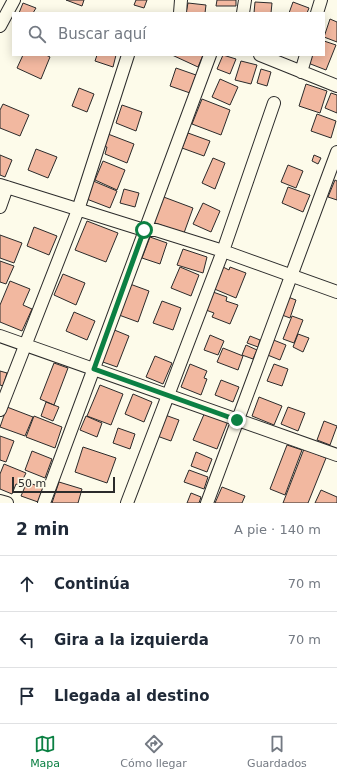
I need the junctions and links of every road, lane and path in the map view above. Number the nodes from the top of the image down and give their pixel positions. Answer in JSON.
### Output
{"nodes":[{"id":1,"x":14,"y":0,"type":"edge"},
{"id":2,"x":181,"y":0,"type":"edge"},
{"id":3,"x":245,"y":0,"type":"edge"},
{"id":4,"x":321,"y":0,"type":"edge"},
{"id":5,"x":180,"y":12,"type":"edge"},
{"id":6,"x":243,"y":12,"type":"edge"},
{"id":7,"x":317,"y":12,"type":"edge"},
{"id":8,"x":0,"y":26,"type":"edge"},
{"id":9,"x":128,"y":56,"type":"edge"},
{"id":10,"x":210,"y":56,"type":"edge"},
{"id":11,"x":262,"y":56,"type":"edge"},
{"id":12,"x":306,"y":56,"type":"edge"},
{"id":13,"x":301,"y":72,"type":"junction"},
{"id":14,"x":337,"y":86,"type":"edge"},
{"id":15,"x":274,"y":103,"type":"dead end"},
{"id":16,"x":336,"y":160,"type":"edge"},
{"id":17,"x":4,"y":186,"type":"edge"},
{"id":18,"x":0,"y":208,"type":"edge"},
{"id":19,"x":78,"y":210,"type":"junction"},
{"id":20,"x":144,"y":230,"type":"junction"},
{"id":21,"x":223,"y":251,"type":"junction"},
{"id":22,"x":291,"y":276,"type":"junction"},
{"id":23,"x":337,"y":292,"type":"edge"},
{"id":24,"x":0,"y":336,"type":"edge"},
{"id":25,"x":26,"y":345,"type":"junction"},
{"id":26,"x":94,"y":369,"type":"junction"},
{"id":27,"x":167,"y":396,"type":"junction"},
{"id":28,"x":0,"y":410,"type":"edge"},
{"id":29,"x":237,"y":420,"type":"junction"},
{"id":30,"x":337,"y":455,"type":"edge"},
{"id":31,"x":0,"y":501,"type":"edge"},
{"id":32,"x":7,"y":503,"type":"edge"},
{"id":33,"x":44,"y":503,"type":"edge"},
{"id":34,"x":128,"y":503,"type":"edge"},
{"id":35,"x":207,"y":503,"type":"edge"}],
"edges":[{"from":1,"to":8,"type":"street"},
{"from":2,"to":5,"type":"street"},
{"from":3,"to":6,"type":"street"},
{"from":4,"to":7,"type":"street"},
{"from":9,"to":19,"type":"street"},
{"from":10,"to":20,"type":"street"},
{"from":11,"to":13,"type":"street"},
{"from":12,"to":13,"type":"street"},
{"from":13,"to":14,"type":"street"},
{"from":15,"to":21,"type":"street"},
{"from":16,"to":22,"type":"street"},
{"from":17,"to":18,"type":"street"},
{"from":17,"to":19,"type":"street"},
{"from":19,"to":20,"type":"street"},
{"from":19,"to":25,"type":"street"},
{"from":20,"to":21,"type":"street"},
{"from":20,"to":26,"type":"street"},
{"from":21,"to":22,"type":"street"},
{"from":21,"to":27,"type":"street"},
{"from":22,"to":23,"type":"street"},
{"from":22,"to":29,"type":"street"},
{"from":24,"to":25,"type":"street"},
{"from":25,"to":26,"type":"street"},
{"from":25,"to":28,"type":"street"},
{"from":26,"to":27,"type":"street"},
{"from":26,"to":33,"type":"street"},
{"from":27,"to":29,"type":"street"},
{"from":27,"to":34,"type":"street"},
{"from":29,"to":30,"type":"street"},
{"from":29,"to":35,"type":"street"},
{"from":31,"to":32,"type":"street"}]}
